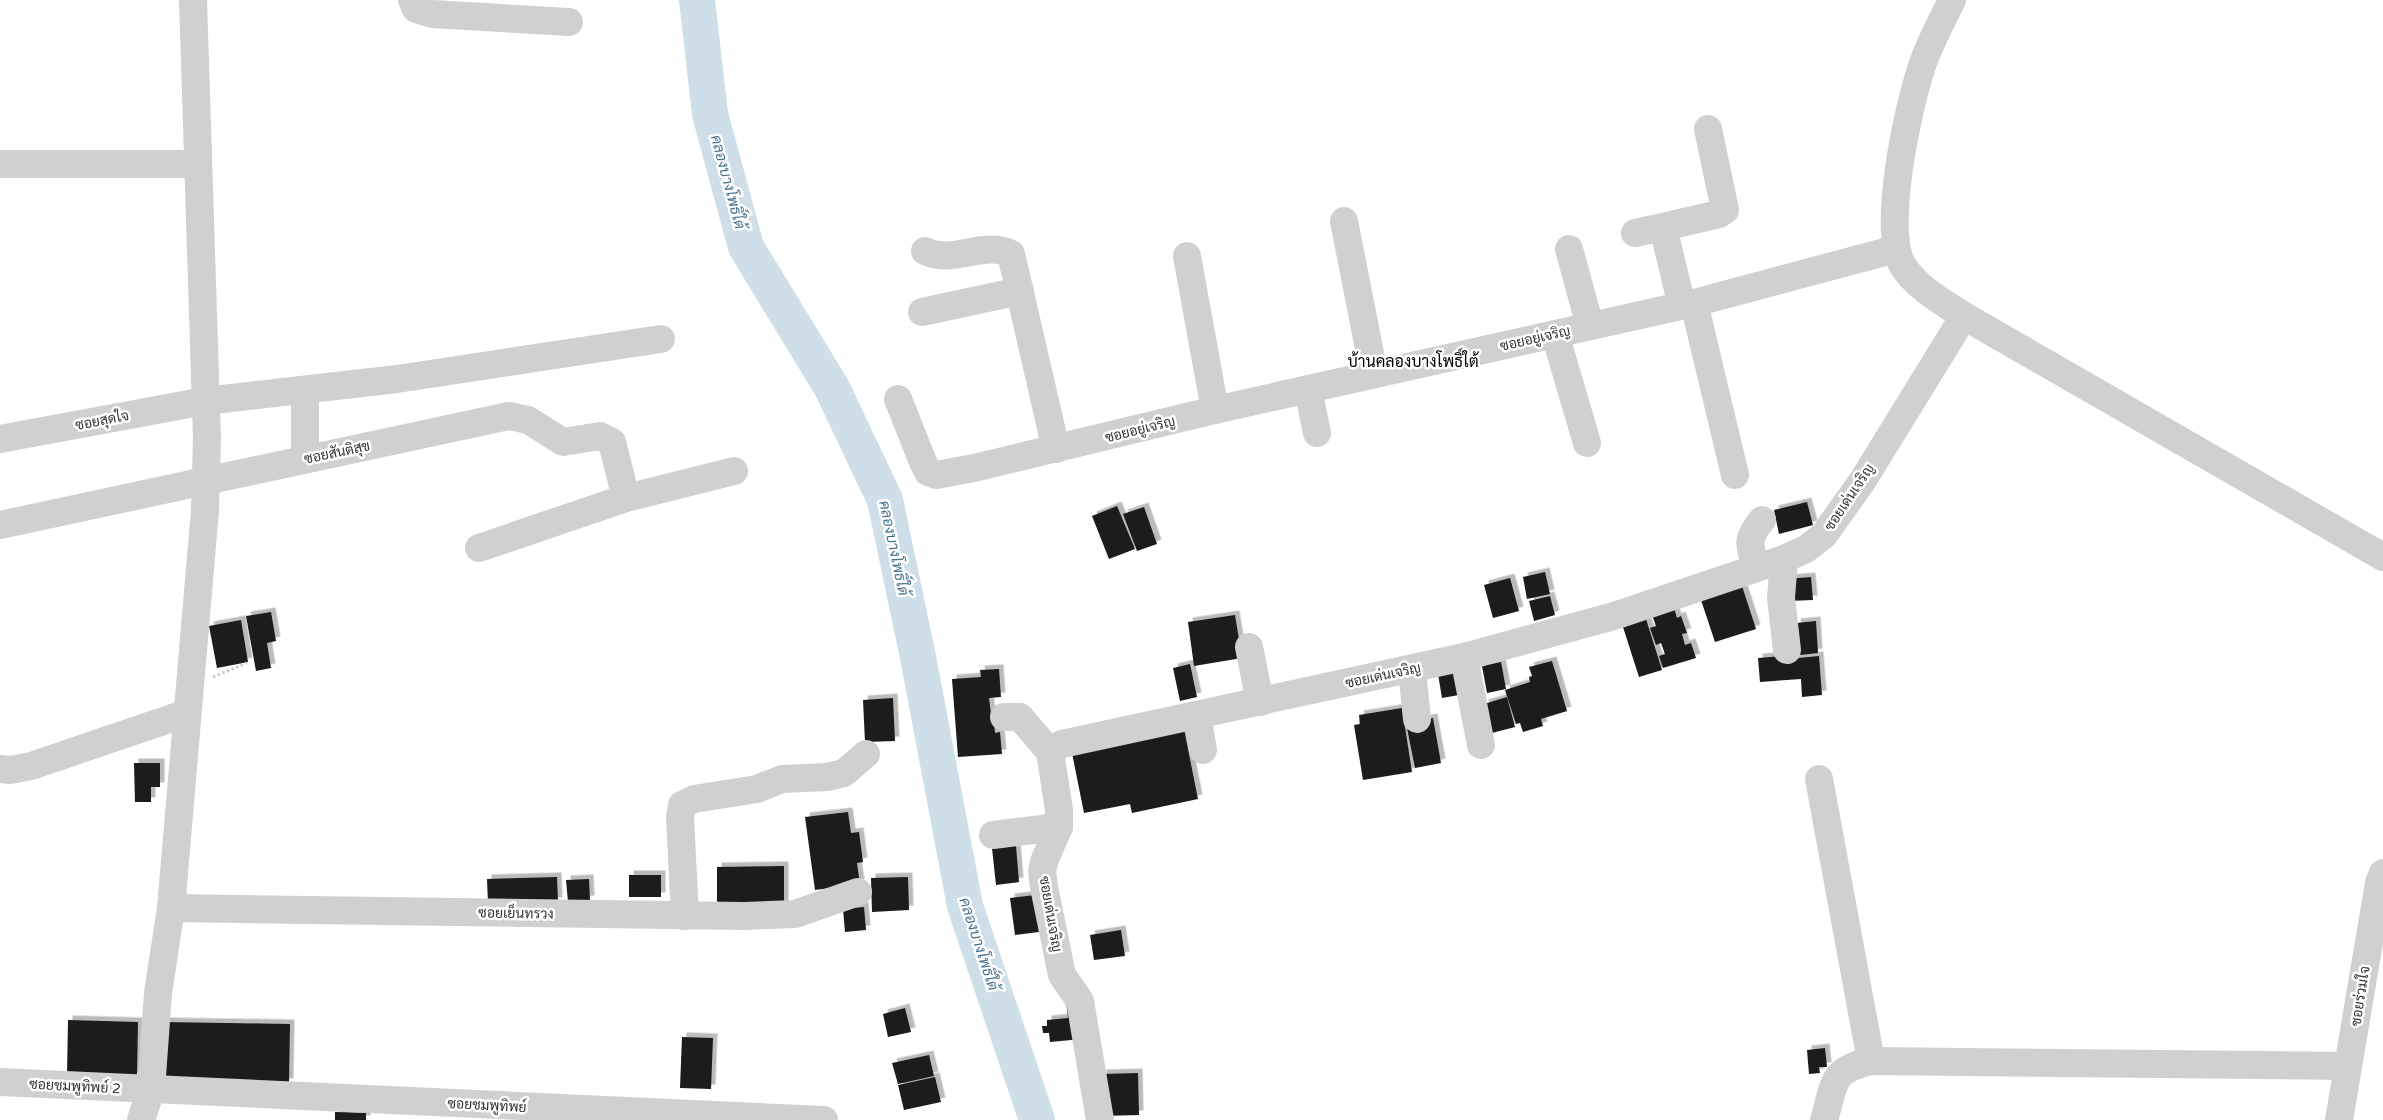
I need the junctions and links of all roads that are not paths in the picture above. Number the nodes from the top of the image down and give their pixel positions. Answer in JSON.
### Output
{"nodes":[{"id":1,"x":193,"y":0,"type":"edge"},
{"id":2,"x":412,"y":0,"type":"edge"},
{"id":3,"x":1952,"y":0,"type":"edge"},
{"id":4,"x":569,"y":22,"type":"dead end"},
{"id":5,"x":1708,"y":130,"type":"dead end"},
{"id":6,"x":0,"y":164,"type":"edge"},
{"id":7,"x":197,"y":164,"type":"junction"},
{"id":8,"x":1344,"y":221,"type":"dead end"},
{"id":9,"x":1663,"y":227,"type":"junction"},
{"id":10,"x":1635,"y":233,"type":"dead end"},
{"id":11,"x":1569,"y":249,"type":"dead end"},
{"id":12,"x":1896,"y":249,"type":"junction"},
{"id":13,"x":925,"y":251,"type":"dead end"},
{"id":14,"x":1187,"y":256,"type":"dead end"},
{"id":15,"x":1020,"y":291,"type":"junction"},
{"id":16,"x":1688,"y":305,"type":"junction"},
{"id":17,"x":922,"y":312,"type":"dead end"},
{"id":18,"x":1964,"y":316,"type":"junction"},
{"id":19,"x":1590,"y":326,"type":"junction"},
{"id":20,"x":1555,"y":334,"type":"junction"},
{"id":21,"x":661,"y":339,"type":"dead end"},
{"id":22,"x":1374,"y":374,"type":"junction"},
{"id":23,"x":1308,"y":389,"type":"junction"},
{"id":24,"x":305,"y":391,"type":"junction"},
{"id":25,"x":898,"y":399,"type":"dead end"},
{"id":26,"x":205,"y":401,"type":"junction"},
{"id":27,"x":1215,"y":410,"type":"junction"},
{"id":28,"x":1317,"y":433,"type":"dead end"},
{"id":29,"x":0,"y":440,"type":"edge"},
{"id":30,"x":1587,"y":443,"type":"dead end"},
{"id":31,"x":1056,"y":449,"type":"junction"},
{"id":32,"x":305,"y":459,"type":"junction"},
{"id":33,"x":734,"y":471,"type":"dead end"},
{"id":34,"x":1735,"y":475,"type":"dead end"},
{"id":35,"x":205,"y":480,"type":"junction"},
{"id":36,"x":626,"y":498,"type":"junction"},
{"id":37,"x":1762,"y":520,"type":"dead end"},
{"id":38,"x":0,"y":525,"type":"edge"},
{"id":39,"x":479,"y":548,"type":"dead end"},
{"id":40,"x":2383,"y":557,"type":"edge"},
{"id":41,"x":1784,"y":559,"type":"junction"},
{"id":42,"x":1756,"y":568,"type":"junction"},
{"id":43,"x":1249,"y":647,"type":"dead end"},
{"id":44,"x":1787,"y":650,"type":"dead end"},
{"id":45,"x":1464,"y":657,"type":"junction"},
{"id":46,"x":1412,"y":670,"type":"junction"},
{"id":47,"x":1260,"y":702,"type":"junction"},
{"id":48,"x":186,"y":713,"type":"junction"},
{"id":49,"x":1197,"y":715,"type":"junction"},
{"id":50,"x":1004,"y":717,"type":"dead end"},
{"id":51,"x":1416,"y":719,"type":"dead end"},
{"id":52,"x":1481,"y":745,"type":"dead end"},
{"id":53,"x":1203,"y":750,"type":"dead end"},
{"id":54,"x":1050,"y":752,"type":"junction"},
{"id":55,"x":866,"y":754,"type":"dead end"},
{"id":56,"x":0,"y":770,"type":"edge"},
{"id":57,"x":1819,"y":779,"type":"dead end"},
{"id":58,"x":1059,"y":827,"type":"junction"},
{"id":59,"x":993,"y":835,"type":"dead end"},
{"id":60,"x":2383,"y":873,"type":"edge"},
{"id":61,"x":858,"y":892,"type":"dead end"},
{"id":62,"x":171,"y":908,"type":"junction"},
{"id":63,"x":685,"y":916,"type":"junction"},
{"id":64,"x":1871,"y":1061,"type":"junction"},
{"id":65,"x":2348,"y":1066,"type":"junction"},
{"id":66,"x":0,"y":1082,"type":"edge"},
{"id":67,"x":151,"y":1090,"type":"junction"},
{"id":68,"x":141,"y":1120,"type":"edge"},
{"id":69,"x":824,"y":1120,"type":"edge"},
{"id":70,"x":1100,"y":1120,"type":"edge"},
{"id":71,"x":1824,"y":1120,"type":"edge"},
{"id":72,"x":2339,"y":1120,"type":"edge"}],
"edges":[{"from":1,"to":7,"type":"street"},
{"from":2,"to":4,"type":"street"},
{"from":3,"to":12,"type":"street"},
{"from":5,"to":9,"type":"street"},
{"from":6,"to":7,"type":"street"},
{"from":7,"to":26,"type":"street"},
{"from":8,"to":22,"type":"street"},
{"from":9,"to":10,"type":"street"},
{"from":9,"to":16,"type":"street"},
{"from":11,"to":19,"type":"street"},
{"from":12,"to":16,"type":"street","name":"ซอยอยู่เจริญ"},
{"from":12,"to":18,"type":"street"},
{"from":13,"to":15,"type":"street"},
{"from":14,"to":27,"type":"street"},
{"from":15,"to":17,"type":"street"},
{"from":15,"to":31,"type":"street"},
{"from":16,"to":19,"type":"street","name":"ซอยอยู่เจริญ"},
{"from":16,"to":34,"type":"street"},
{"from":18,"to":40,"type":"street"},
{"from":18,"to":41,"type":"street","name":"ซอยเด่นเจริญ"},
{"from":19,"to":20,"type":"street","name":"ซอยอยู่เจริญ"},
{"from":20,"to":22,"type":"street","name":"ซอยอยู่เจริญ"},
{"from":20,"to":30,"type":"street"},
{"from":21,"to":24,"type":"street","name":"ซอยสุดใจ"},
{"from":22,"to":23,"type":"street","name":"ซอยอยู่เจริญ"},
{"from":23,"to":27,"type":"street","name":"ซอยอยู่เจริญ"},
{"from":23,"to":28,"type":"street"},
{"from":24,"to":26,"type":"street","name":"ซอยสุดใจ"},
{"from":24,"to":32,"type":"street"},
{"from":25,"to":31,"type":"street","name":"ซอยอยู่เจริญ"},
{"from":26,"to":29,"type":"street","name":"ซอยสุดใจ"},
{"from":26,"to":35,"type":"street"},
{"from":27,"to":31,"type":"street","name":"ซอยอยู่เจริญ"},
{"from":32,"to":35,"type":"street","name":"ซอยสันติสุข"},
{"from":32,"to":36,"type":"street","name":"ซอยสันติสุข"},
{"from":33,"to":36,"type":"street"},
{"from":35,"to":38,"type":"street","name":"ซอยสันติสุข"},
{"from":35,"to":48,"type":"street"},
{"from":36,"to":39,"type":"street"},
{"from":37,"to":42,"type":"street"},
{"from":41,"to":42,"type":"street","name":"ซอยเด่นเจริญ"},
{"from":41,"to":44,"type":"street"},
{"from":42,"to":45,"type":"street","name":"ซอยเด่นเจริญ"},
{"from":43,"to":47,"type":"street"},
{"from":45,"to":46,"type":"street","name":"ซอยเด่นเจริญ"},
{"from":45,"to":52,"type":"street"},
{"from":46,"to":47,"type":"street","name":"ซอยเด่นเจริญ"},
{"from":46,"to":51,"type":"street"},
{"from":47,"to":49,"type":"street","name":"ซอยเด่นเจริญ"},
{"from":48,"to":56,"type":"street"},
{"from":48,"to":62,"type":"street"},
{"from":49,"to":53,"type":"street"},
{"from":49,"to":54,"type":"street","name":"ซอยเด่นเจริญ"},
{"from":50,"to":54,"type":"street"},
{"from":54,"to":58,"type":"street","name":"ซอยเด่นเจริญ"},
{"from":55,"to":63,"type":"street"},
{"from":57,"to":64,"type":"street"},
{"from":58,"to":59,"type":"street"},
{"from":58,"to":70,"type":"street","name":"ซอยเด่นเจริญ"},
{"from":60,"to":65,"type":"street","name":"ซอยร่วมใจ"},
{"from":61,"to":63,"type":"street","name":"ซอยเย็นทรวง"},
{"from":62,"to":63,"type":"street","name":"ซอยเย็นทรวง"},
{"from":62,"to":67,"type":"street"},
{"from":64,"to":65,"type":"street"},
{"from":64,"to":71,"type":"street"},
{"from":65,"to":72,"type":"street","name":"ซอยร่วมใจ"},
{"from":66,"to":67,"type":"street","name":"ซอยชมพูทิพย์ 2"},
{"from":67,"to":68,"type":"street"},
{"from":67,"to":69,"type":"street","name":"ซอยชมพูทิพย์"}]}
